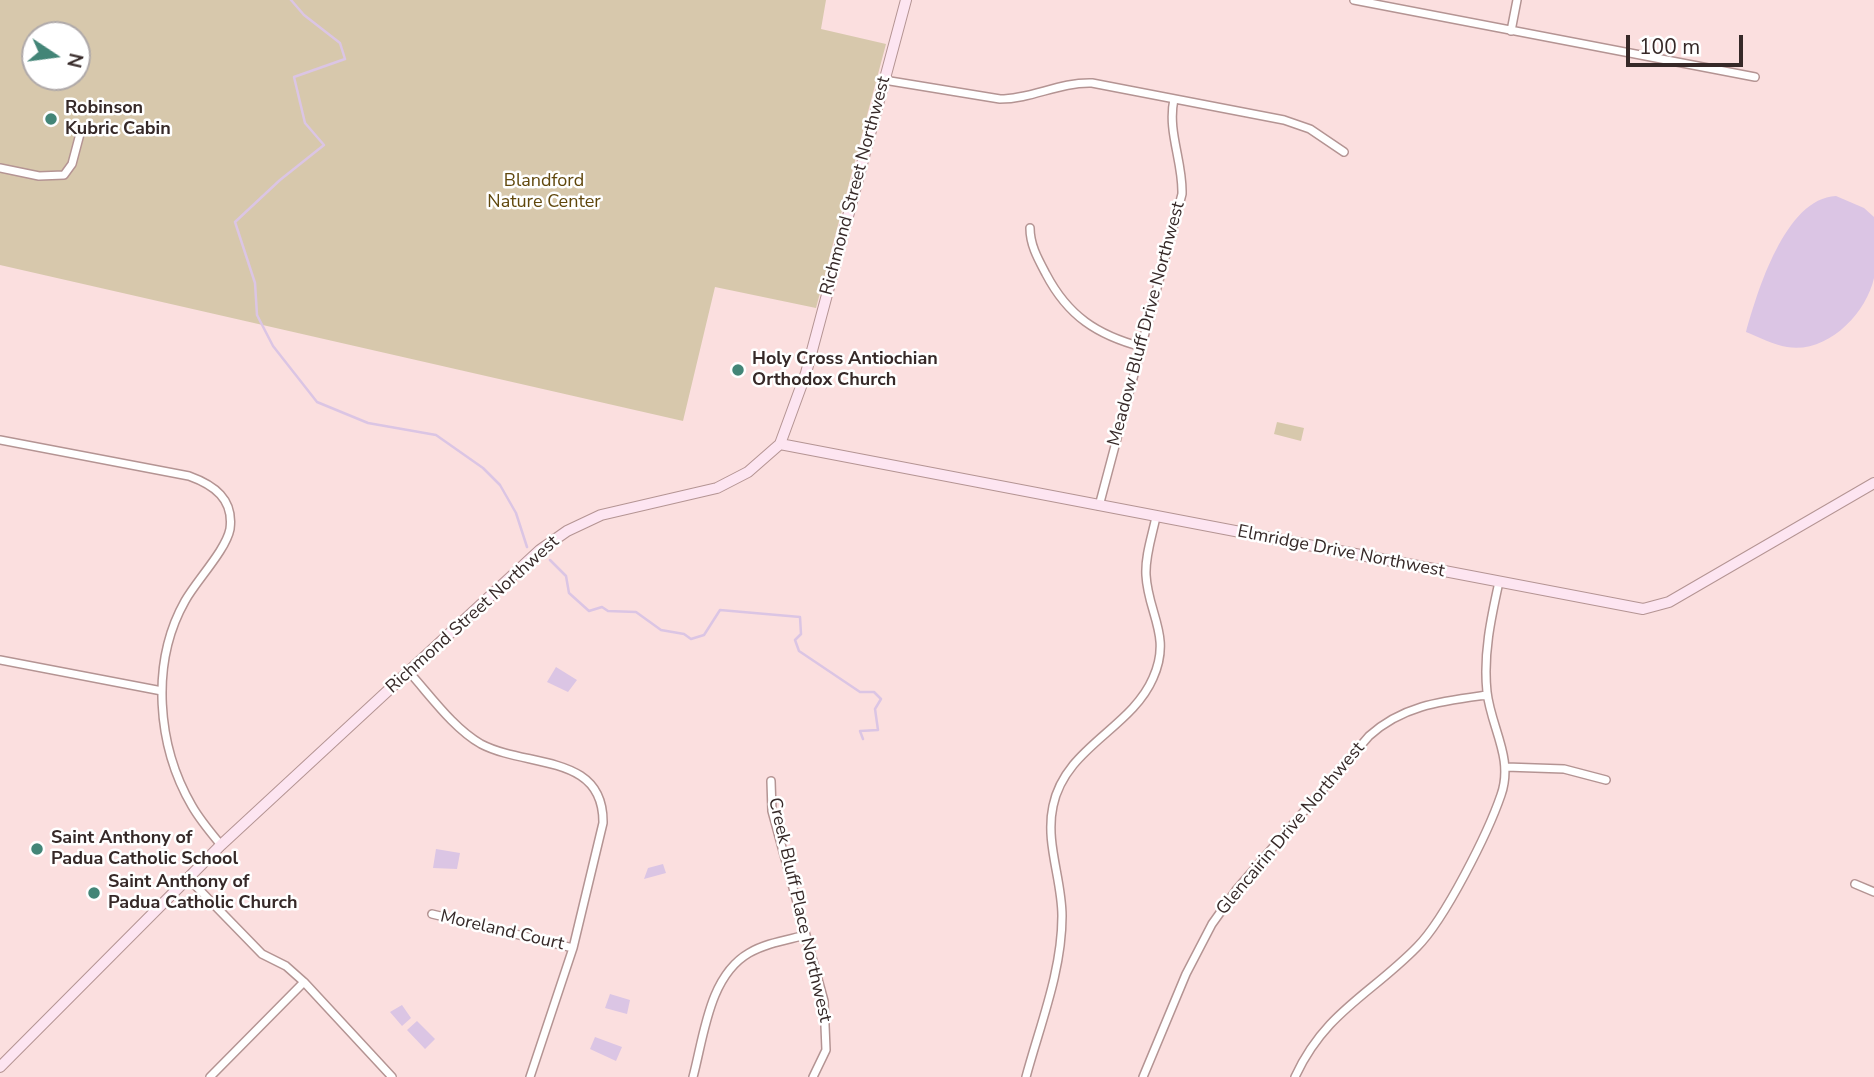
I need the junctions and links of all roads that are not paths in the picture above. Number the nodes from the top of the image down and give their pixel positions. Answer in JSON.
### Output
{"nodes":[{"id":1,"x":906,"y":0,"type":"edge"},
{"id":2,"x":1354,"y":0,"type":"edge"},
{"id":3,"x":1517,"y":0,"type":"edge"},
{"id":4,"x":1511,"y":31,"type":"junction"},
{"id":5,"x":1755,"y":76,"type":"dead end"},
{"id":6,"x":884,"y":80,"type":"junction"},
{"id":7,"x":1174,"y":99,"type":"junction"},
{"id":8,"x":81,"y":130,"type":"dead end"},
{"id":9,"x":1343,"y":152,"type":"dead end"},
{"id":10,"x":0,"y":168,"type":"edge"},
{"id":11,"x":1030,"y":228,"type":"dead end"},
{"id":12,"x":1142,"y":347,"type":"junction"},
{"id":13,"x":0,"y":440,"type":"edge"},
{"id":14,"x":780,"y":444,"type":"junction"},
{"id":15,"x":1874,"y":483,"type":"edge"},
{"id":16,"x":1099,"y":506,"type":"junction"},
{"id":17,"x":1156,"y":517,"type":"junction"},
{"id":18,"x":1499,"y":582,"type":"junction"},
{"id":19,"x":0,"y":660,"type":"edge"},
{"id":20,"x":409,"y":672,"type":"junction"},
{"id":21,"x":162,"y":691,"type":"junction"},
{"id":22,"x":1488,"y":695,"type":"junction"},
{"id":23,"x":1506,"y":767,"type":"junction"},
{"id":24,"x":1606,"y":780,"type":"dead end"},
{"id":25,"x":771,"y":781,"type":"dead end"},
{"id":26,"x":221,"y":845,"type":"junction"},
{"id":27,"x":188,"y":878,"type":"junction"},
{"id":28,"x":1855,"y":884,"type":"dead end"},
{"id":29,"x":1874,"y":892,"type":"edge"},
{"id":30,"x":432,"y":914,"type":"dead end"},
{"id":31,"x":806,"y":935,"type":"junction"},
{"id":32,"x":573,"y":948,"type":"junction"},
{"id":33,"x":304,"y":982,"type":"junction"},
{"id":34,"x":0,"y":1067,"type":"edge"},
{"id":35,"x":210,"y":1077,"type":"edge"},
{"id":36,"x":392,"y":1077,"type":"edge"},
{"id":37,"x":530,"y":1077,"type":"edge"},
{"id":38,"x":694,"y":1077,"type":"edge"},
{"id":39,"x":813,"y":1077,"type":"edge"},
{"id":40,"x":1026,"y":1077,"type":"edge"},
{"id":41,"x":1143,"y":1077,"type":"edge"},
{"id":42,"x":1295,"y":1077,"type":"edge"}],
"edges":[{"from":1,"to":6,"type":"street","name":"Richmond Street Northwest"},
{"from":2,"to":4,"type":"street"},
{"from":3,"to":4,"type":"street"},
{"from":4,"to":5,"type":"street"},
{"from":6,"to":7,"type":"street"},
{"from":6,"to":14,"type":"street","name":"Richmond Street Northwest"},
{"from":7,"to":9,"type":"street"},
{"from":7,"to":12,"type":"street","name":"Meadow Bluff Drive Northwest"},
{"from":8,"to":10,"type":"street"},
{"from":11,"to":12,"type":"street"},
{"from":12,"to":16,"type":"street","name":"Meadow Bluff Drive Northwest"},
{"from":13,"to":21,"type":"street"},
{"from":14,"to":16,"type":"street","name":"Elmridge Drive Northwest"},
{"from":14,"to":20,"type":"street","name":"Richmond Street Northwest"},
{"from":15,"to":18,"type":"street","name":"Elmridge Drive Northwest"},
{"from":16,"to":17,"type":"street","name":"Elmridge Drive Northwest"},
{"from":17,"to":18,"type":"street","name":"Elmridge Drive Northwest"},
{"from":17,"to":40,"type":"street"},
{"from":18,"to":22,"type":"street"},
{"from":19,"to":21,"type":"street"},
{"from":20,"to":26,"type":"street","name":"Richmond Street Northwest"},
{"from":20,"to":32,"type":"street"},
{"from":21,"to":26,"type":"street"},
{"from":22,"to":23,"type":"street"},
{"from":22,"to":41,"type":"street","name":"Glencairin Drive Northwest"},
{"from":23,"to":24,"type":"street"},
{"from":23,"to":42,"type":"street"},
{"from":25,"to":31,"type":"street","name":"Creek Bluff Place Northwest"},
{"from":26,"to":27,"type":"street","name":"Richmond Street Northwest"},
{"from":27,"to":33,"type":"street"},
{"from":27,"to":34,"type":"street","name":"Richmond Street Northwest"},
{"from":28,"to":29,"type":"street"},
{"from":30,"to":32,"type":"street","name":"Moreland Court"},
{"from":31,"to":38,"type":"street"},
{"from":31,"to":39,"type":"street","name":"Creek Bluff Place Northwest"},
{"from":32,"to":37,"type":"street"},
{"from":33,"to":35,"type":"street"},
{"from":33,"to":36,"type":"street"}]}
